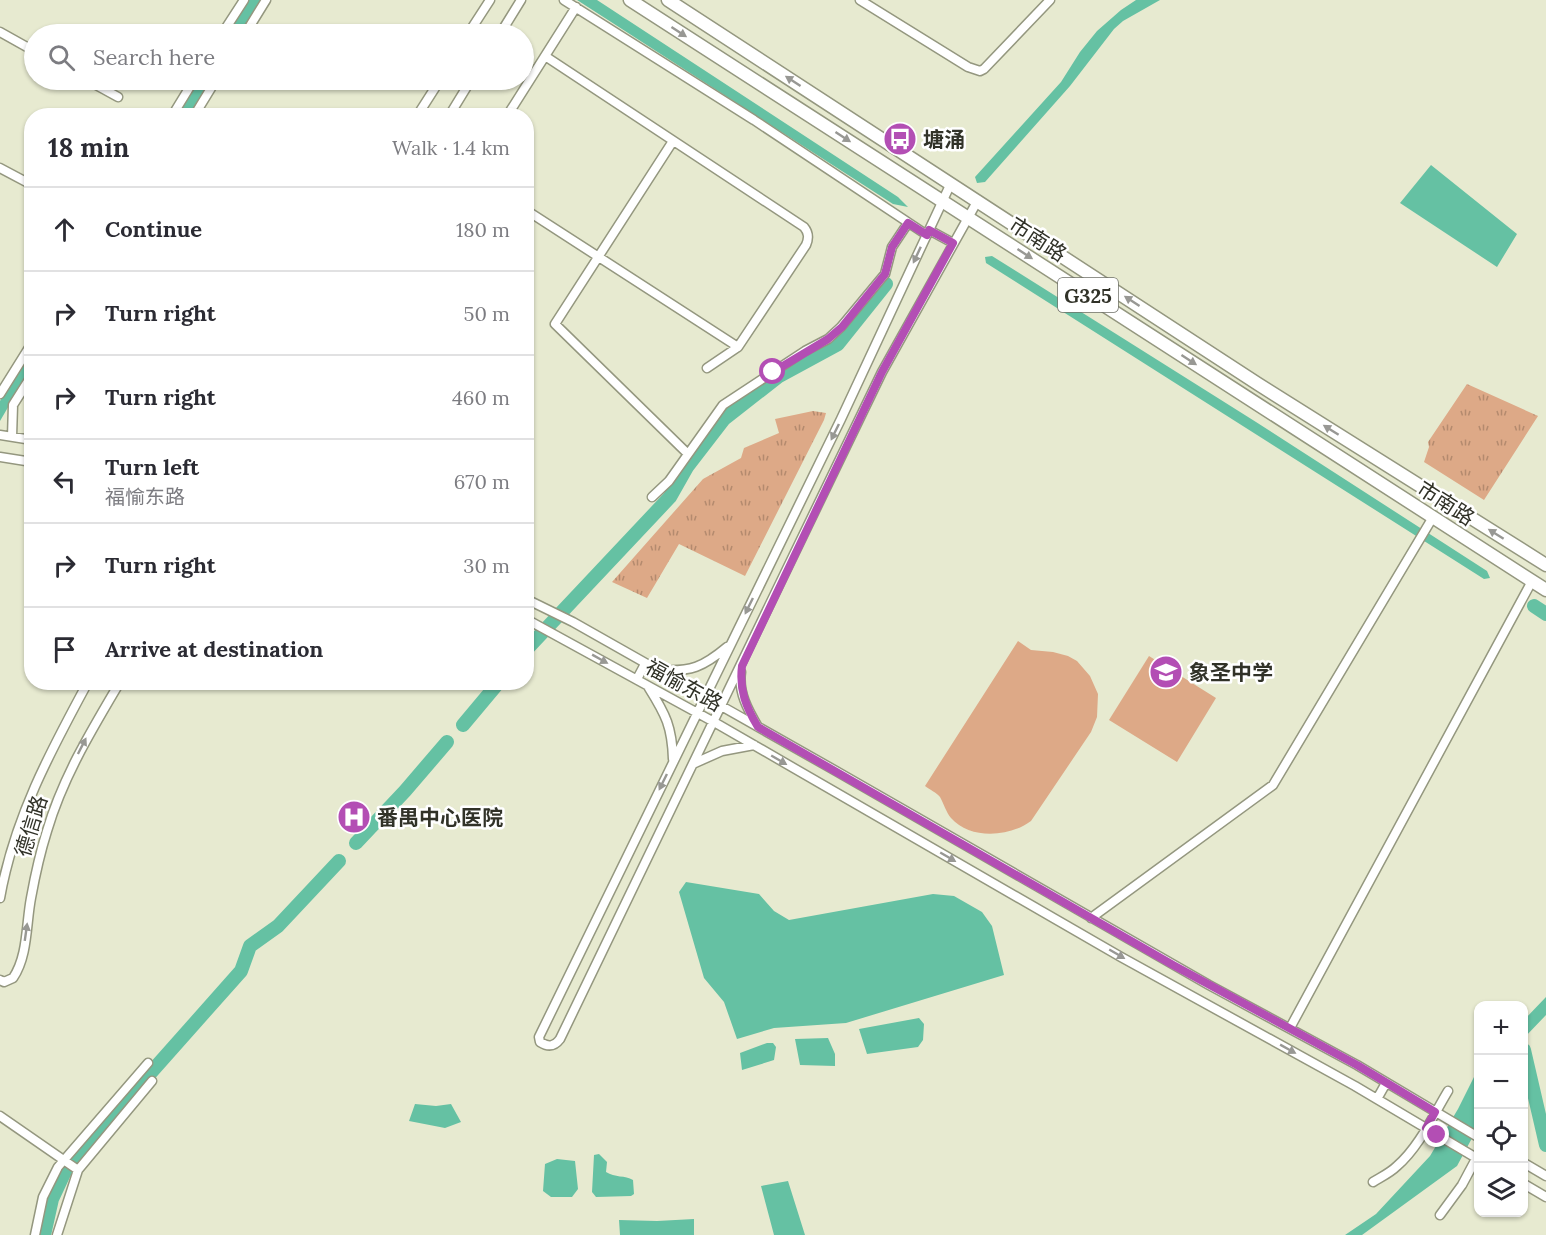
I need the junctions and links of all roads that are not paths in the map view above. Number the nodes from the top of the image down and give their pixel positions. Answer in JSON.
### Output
{"nodes":[{"id":1,"x":244,"y":0,"type":"edge"},
{"id":2,"x":266,"y":0,"type":"edge"},
{"id":3,"x":490,"y":0,"type":"edge"},
{"id":4,"x":521,"y":0,"type":"edge"},
{"id":5,"x":564,"y":0,"type":"edge"},
{"id":6,"x":630,"y":0,"type":"edge"},
{"id":7,"x":668,"y":0,"type":"edge"},
{"id":8,"x":860,"y":0,"type":"edge"},
{"id":9,"x":1050,"y":0,"type":"edge"},
{"id":10,"x":576,"y":8,"type":"junction"},
{"id":11,"x":228,"y":24,"type":"edge"},
{"id":12,"x":250,"y":24,"type":"edge"},
{"id":13,"x":474,"y":24,"type":"edge"},
{"id":14,"x":506,"y":24,"type":"edge"},
{"id":15,"x":0,"y":32,"type":"edge"},
{"id":16,"x":24,"y":45,"type":"edge"},
{"id":17,"x":545,"y":56,"type":"junction"},
{"id":18,"x":534,"y":73,"type":"edge"},
{"id":19,"x":105,"y":90,"type":"edge"},
{"id":20,"x":189,"y":90,"type":"edge"},
{"id":21,"x":210,"y":90,"type":"edge"},
{"id":22,"x":434,"y":90,"type":"edge"},
{"id":23,"x":465,"y":90,"type":"edge"},
{"id":24,"x":523,"y":90,"type":"edge"},
{"id":25,"x":118,"y":97,"type":"dead end"},
{"id":26,"x":177,"y":108,"type":"edge"},
{"id":27,"x":199,"y":108,"type":"edge"},
{"id":28,"x":422,"y":108,"type":"edge"},
{"id":29,"x":453,"y":108,"type":"edge"},
{"id":30,"x":512,"y":108,"type":"edge"},
{"id":31,"x":673,"y":141,"type":"junction"},
{"id":32,"x":0,"y":168,"type":"edge"},
{"id":33,"x":928,"y":168,"type":"junction"},
{"id":34,"x":24,"y":182,"type":"edge"},
{"id":35,"x":951,"y":183,"type":"junction"},
{"id":36,"x":918,"y":185,"type":"junction"},
{"id":37,"x":978,"y":200,"type":"junction"},
{"id":38,"x":942,"y":201,"type":"junction"},
{"id":39,"x":534,"y":215,"type":"edge"},
{"id":40,"x":968,"y":217,"type":"junction"},
{"id":41,"x":1003,"y":217,"type":"junction"},
{"id":42,"x":908,"y":223,"type":"junction"},
{"id":43,"x":928,"y":233,"type":"junction"},
{"id":44,"x":993,"y":233,"type":"junction"},
{"id":45,"x":953,"y":243,"type":"junction"},
{"id":46,"x":598,"y":256,"type":"junction"},
{"id":47,"x":738,"y":347,"type":"junction"},
{"id":48,"x":24,"y":356,"type":"edge"},
{"id":49,"x":707,"y":368,"type":"dead end"},
{"id":50,"x":24,"y":388,"type":"edge"},
{"id":51,"x":0,"y":394,"type":"edge"},
{"id":52,"x":0,"y":435,"type":"edge"},
{"id":53,"x":12,"y":437,"type":"junction"},
{"id":54,"x":24,"y":439,"type":"edge"},
{"id":55,"x":688,"y":454,"type":"junction"},
{"id":56,"x":0,"y":457,"type":"edge"},
{"id":57,"x":24,"y":461,"type":"edge"},
{"id":58,"x":652,"y":497,"type":"dead end"},
{"id":59,"x":1430,"y":522,"type":"junction"},
{"id":60,"x":1546,"y":565,"type":"edge"},
{"id":61,"x":1532,"y":581,"type":"junction"},
{"id":62,"x":1546,"y":590,"type":"edge"},
{"id":63,"x":534,"y":603,"type":"edge"},
{"id":64,"x":534,"y":623,"type":"edge"},
{"id":65,"x":730,"y":645,"type":"junction"},
{"id":66,"x":645,"y":664,"type":"junction"},
{"id":67,"x":742,"y":666,"type":"junction"},
{"id":68,"x":657,"y":670,"type":"junction"},
{"id":69,"x":637,"y":679,"type":"junction"},
{"id":70,"x":647,"y":685,"type":"junction"},
{"id":71,"x":84,"y":690,"type":"edge"},
{"id":72,"x":115,"y":690,"type":"edge"},
{"id":73,"x":704,"y":697,"type":"junction"},
{"id":74,"x":722,"y":707,"type":"junction"},
{"id":75,"x":696,"y":713,"type":"junction"},
{"id":76,"x":714,"y":722,"type":"junction"},
{"id":77,"x":758,"y":727,"type":"junction"},
{"id":78,"x":754,"y":746,"type":"junction"},
{"id":79,"x":673,"y":761,"type":"junction"},
{"id":80,"x":694,"y":763,"type":"junction"},
{"id":81,"x":0,"y":898,"type":"edge"},
{"id":82,"x":1091,"y":918,"type":"junction"},
{"id":83,"x":0,"y":980,"type":"edge"},
{"id":84,"x":1290,"y":1028,"type":"junction"},
{"id":85,"x":148,"y":1064,"type":"dead end"},
{"id":86,"x":152,"y":1081,"type":"dead end"},
{"id":87,"x":1386,"y":1083,"type":"junction"},
{"id":88,"x":1448,"y":1091,"type":"dead end"},
{"id":89,"x":1377,"y":1099,"type":"junction"},
{"id":90,"x":1435,"y":1112,"type":"junction"},
{"id":91,"x":0,"y":1116,"type":"edge"},
{"id":92,"x":1426,"y":1128,"type":"junction"},
{"id":93,"x":1474,"y":1135,"type":"edge"},
{"id":94,"x":1474,"y":1155,"type":"edge"},
{"id":95,"x":64,"y":1160,"type":"junction"},
{"id":96,"x":1474,"y":1160,"type":"edge"},
{"id":97,"x":1528,"y":1165,"type":"edge"},
{"id":98,"x":76,"y":1169,"type":"junction"},
{"id":99,"x":1546,"y":1176,"type":"edge"},
{"id":100,"x":1373,"y":1182,"type":"dead end"},
{"id":101,"x":1528,"y":1186,"type":"edge"},
{"id":102,"x":1546,"y":1197,"type":"edge"},
{"id":103,"x":1440,"y":1215,"type":"dead end"},
{"id":104,"x":35,"y":1235,"type":"edge"},
{"id":105,"x":57,"y":1235,"type":"edge"}],
"edges":[{"from":1,"to":11,"type":"street"},
{"from":2,"to":12,"type":"street"},
{"from":3,"to":13,"type":"street"},
{"from":4,"to":14,"type":"street"},
{"from":5,"to":10,"type":"street"},
{"from":6,"to":36,"type":"highway","name":"市南路","number":"G325","one_way":true},
{"from":33,"to":7,"type":"highway","name":"市南路","number":"G325","one_way":true},
{"from":8,"to":9,"type":"street"},
{"from":10,"to":17,"type":"street"},
{"from":10,"to":42,"type":"street"},
{"from":15,"to":16,"type":"street"},
{"from":17,"to":18,"type":"street"},
{"from":17,"to":31,"type":"street"},
{"from":19,"to":25,"type":"street"},
{"from":20,"to":26,"type":"street"},
{"from":21,"to":27,"type":"street"},
{"from":22,"to":28,"type":"street"},
{"from":23,"to":29,"type":"street"},
{"from":24,"to":30,"type":"street"},
{"from":31,"to":46,"type":"street"},
{"from":31,"to":47,"type":"street"},
{"from":32,"to":34,"type":"street"},
{"from":33,"to":35,"type":"highway","name":"市南路","number":"G325"},
{"from":33,"to":36,"type":"highway"},
{"from":35,"to":37,"type":"highway","name":"市南路","number":"G325"},
{"from":35,"to":38,"type":"street"},
{"from":36,"to":38,"type":"highway","name":"市南路","number":"G325"},
{"from":37,"to":40,"type":"street"},
{"from":37,"to":41,"type":"highway","name":"市南路","number":"G325"},
{"from":38,"to":40,"type":"highway","name":"市南路","number":"G325"},
{"from":38,"to":43,"type":"street"},
{"from":39,"to":46,"type":"street"},
{"from":40,"to":44,"type":"highway","name":"市南路","number":"G325"},
{"from":40,"to":45,"type":"street"},
{"from":41,"to":44,"type":"highway"},
{"from":60,"to":41,"type":"highway","name":"市南路","number":"G325","one_way":true},
{"from":42,"to":43,"type":"street"},
{"from":42,"to":55,"type":"street"},
{"from":43,"to":45,"type":"street"},
{"from":43,"to":65,"type":"street","one_way":true},
{"from":44,"to":59,"type":"highway","name":"市南路","number":"G325","one_way":true},
{"from":45,"to":67,"type":"street"},
{"from":46,"to":47,"type":"street"},
{"from":46,"to":55,"type":"street"},
{"from":47,"to":49,"type":"street"},
{"from":48,"to":51,"type":"street"},
{"from":50,"to":53,"type":"street"},
{"from":52,"to":53,"type":"street"},
{"from":53,"to":54,"type":"street"},
{"from":55,"to":58,"type":"street"},
{"from":56,"to":57,"type":"street"},
{"from":59,"to":61,"type":"highway","name":"市南路","number":"G325"},
{"from":59,"to":82,"type":"street"},
{"from":61,"to":62,"type":"highway","name":"市南路","number":"G325"},
{"from":61,"to":84,"type":"street"},
{"from":63,"to":66,"type":"street","name":"福愉东路"},
{"from":64,"to":69,"type":"street","name":"福愉东路","one_way":true},
{"from":65,"to":68,"type":"street"},
{"from":65,"to":73,"type":"street"},
{"from":66,"to":68,"type":"street","name":"福愉东路"},
{"from":66,"to":69,"type":"street"},
{"from":67,"to":74,"type":"street"},
{"from":67,"to":77,"type":"street"},
{"from":68,"to":73,"type":"street","name":"福愉东路"},
{"from":69,"to":70,"type":"street","name":"福愉东路"},
{"from":70,"to":75,"type":"street","name":"福愉东路"},
{"from":70,"to":79,"type":"street"},
{"from":71,"to":81,"type":"street","name":"德信路"},
{"from":83,"to":72,"type":"street","name":"德信路","one_way":true},
{"from":73,"to":74,"type":"street","name":"福愉东路"},
{"from":73,"to":75,"type":"street"},
{"from":74,"to":76,"type":"street"},
{"from":74,"to":77,"type":"street","name":"福愉东路"},
{"from":75,"to":76,"type":"street","name":"福愉东路"},
{"from":75,"to":79,"type":"street"},
{"from":76,"to":78,"type":"street","name":"福愉东路"},
{"from":76,"to":80,"type":"street"},
{"from":77,"to":82,"type":"street","name":"福愉东路"},
{"from":78,"to":80,"type":"street"},
{"from":78,"to":89,"type":"street","name":"福愉东路","one_way":true},
{"from":79,"to":80,"type":"street","one_way":true},
{"from":82,"to":84,"type":"street","name":"福愉东路"},
{"from":84,"to":87,"type":"street","name":"福愉东路"},
{"from":85,"to":95,"type":"street"},
{"from":86,"to":98,"type":"street"},
{"from":87,"to":89,"type":"street"},
{"from":87,"to":90,"type":"street","name":"福愉东路"},
{"from":88,"to":90,"type":"street"},
{"from":89,"to":92,"type":"street","name":"福愉东路"},
{"from":90,"to":92,"type":"street"},
{"from":90,"to":93,"type":"street","name":"福愉东路"},
{"from":91,"to":95,"type":"street"},
{"from":92,"to":94,"type":"street","name":"福愉东路"},
{"from":92,"to":100,"type":"street"},
{"from":95,"to":98,"type":"street"},
{"from":95,"to":104,"type":"street"},
{"from":96,"to":103,"type":"street"},
{"from":97,"to":99,"type":"street"},
{"from":98,"to":105,"type":"street"},
{"from":101,"to":102,"type":"street"}]}
